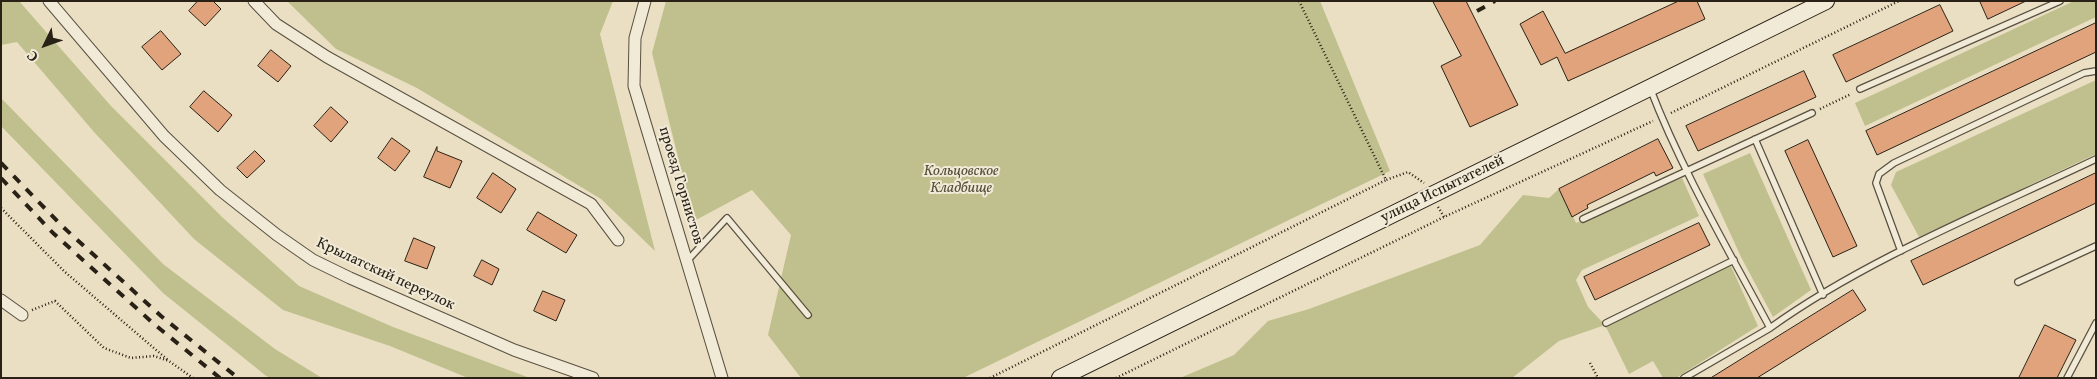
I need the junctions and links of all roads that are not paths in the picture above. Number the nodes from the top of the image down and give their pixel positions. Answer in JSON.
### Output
{"nodes":[{"id":1,"x":65,"y":1,"type":"edge"},
{"id":2,"x":254,"y":1,"type":"edge"},
{"id":3,"x":645,"y":1,"type":"edge"},
{"id":4,"x":1826,"y":1,"type":"edge"},
{"id":5,"x":2060,"y":1,"type":"edge"},
{"id":6,"x":52,"y":5,"type":"edge"},
{"id":7,"x":2096,"y":71,"type":"edge"},
{"id":8,"x":1650,"y":87,"type":"junction"},
{"id":9,"x":1860,"y":90,"type":"road end"},
{"id":10,"x":1812,"y":112,"type":"road end"},
{"id":11,"x":1755,"y":139,"type":"junction"},
{"id":12,"x":2096,"y":159,"type":"edge"},
{"id":13,"x":1687,"y":171,"type":"junction"},
{"id":14,"x":1583,"y":219,"type":"dead end"},
{"id":15,"x":618,"y":240,"type":"dead end"},
{"id":16,"x":2096,"y":246,"type":"edge"},
{"id":17,"x":1901,"y":251,"type":"junction"},
{"id":18,"x":1734,"y":260,"type":"junction"},
{"id":19,"x":687,"y":261,"type":"junction"},
{"id":20,"x":2018,"y":282,"type":"dead end"},
{"id":21,"x":1823,"y":295,"type":"junction"},
{"id":22,"x":1,"y":300,"type":"edge"},
{"id":23,"x":22,"y":315,"type":"road end"},
{"id":24,"x":808,"y":315,"type":"dead end"},
{"id":25,"x":2096,"y":323,"type":"edge"},
{"id":26,"x":1606,"y":324,"type":"dead end"},
{"id":27,"x":1770,"y":328,"type":"junction"},
{"id":28,"x":593,"y":378,"type":"edge"},
{"id":29,"x":722,"y":378,"type":"edge"},
{"id":30,"x":1060,"y":378,"type":"edge"},
{"id":31,"x":1684,"y":378,"type":"edge"},
{"id":32,"x":2067,"y":378,"type":"edge"}],
"edges":[{"from":1,"to":6,"type":"street"},
{"from":2,"to":15,"type":"street"},
{"from":3,"to":19,"type":"street","name":"проезд Горнистов"},
{"from":4,"to":8,"type":"main road","name":"улица Испытателей"},
{"from":5,"to":9,"type":"lane"},
{"from":6,"to":28,"type":"street","name":"Крылатский переулок"},
{"from":7,"to":17,"type":"lane"},
{"from":8,"to":13,"type":"lane"},
{"from":8,"to":30,"type":"main road","name":"улица Испытателей"},
{"from":10,"to":11,"type":"lane"},
{"from":11,"to":13,"type":"lane"},
{"from":11,"to":21,"type":"lane"},
{"from":12,"to":17,"type":"lane"},
{"from":13,"to":14,"type":"lane"},
{"from":13,"to":18,"type":"lane"},
{"from":16,"to":20,"type":"lane"},
{"from":17,"to":21,"type":"lane"},
{"from":18,"to":26,"type":"lane"},
{"from":18,"to":27,"type":"lane"},
{"from":19,"to":24,"type":"lane"},
{"from":19,"to":29,"type":"street","name":"проезд Горнистов"},
{"from":21,"to":27,"type":"lane"},
{"from":22,"to":23,"type":"street"},
{"from":25,"to":32,"type":"lane"},
{"from":27,"to":31,"type":"lane"}]}
